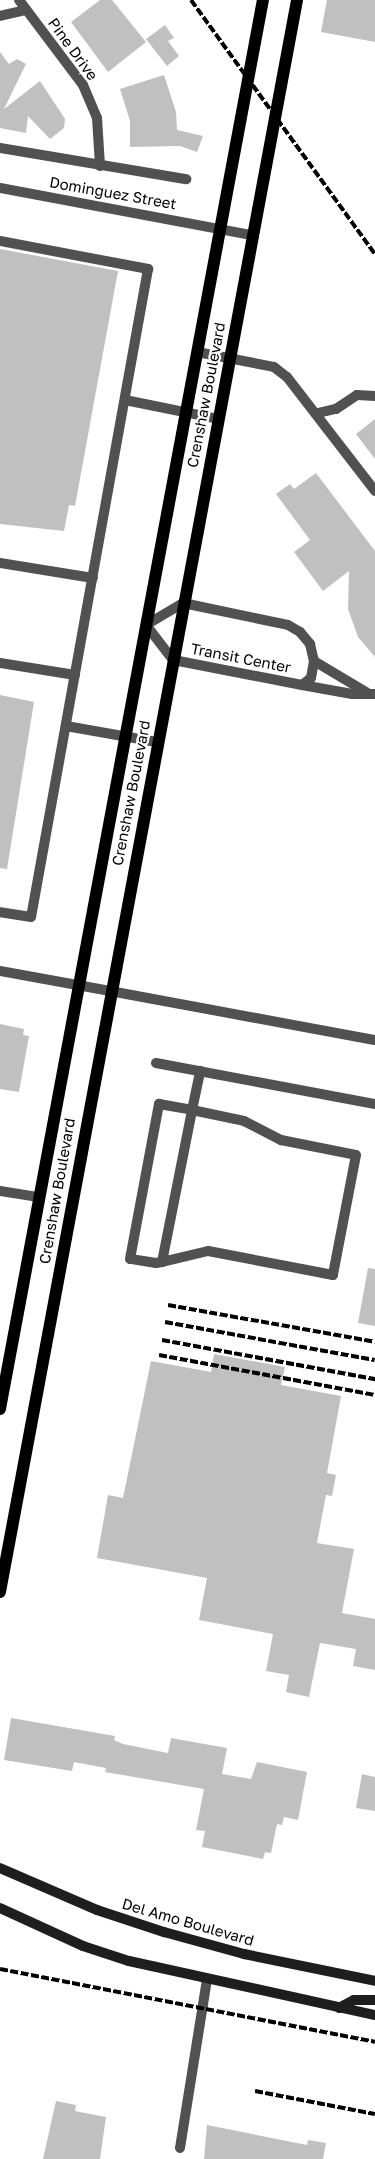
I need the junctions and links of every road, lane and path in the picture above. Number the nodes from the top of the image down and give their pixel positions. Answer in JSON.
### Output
{"nodes":[{"id":1,"x":18,"y":0,"type":"edge"},
{"id":2,"x":262,"y":0,"type":"edge"},
{"id":3,"x":297,"y":0,"type":"edge"},
{"id":4,"x":26,"y":10,"type":"junction"},
{"id":5,"x":0,"y":16,"type":"edge"},
{"id":6,"x":0,"y":148,"type":"edge"},
{"id":7,"x":100,"y":166,"type":"junction"},
{"id":8,"x":186,"y":179,"type":"dead end"},
{"id":9,"x":0,"y":188,"type":"edge"},
{"id":10,"x":220,"y":229,"type":"junction"},
{"id":11,"x":252,"y":235,"type":"junction"},
{"id":12,"x":0,"y":241,"type":"edge"},
{"id":13,"x":197,"y":352,"type":"junction"},
{"id":14,"x":229,"y":358,"type":"junction"},
{"id":15,"x":375,"y":396,"type":"edge"},
{"id":16,"x":125,"y":400,"type":"junction"},
{"id":17,"x":186,"y":412,"type":"junction"},
{"id":18,"x":318,"y":413,"type":"junction"},
{"id":19,"x":218,"y":419,"type":"junction"},
{"id":20,"x":375,"y":491,"type":"edge"},
{"id":21,"x":0,"y":562,"type":"edge"},
{"id":22,"x":92,"y":578,"type":"junction"},
{"id":23,"x":183,"y":603,"type":"junction"},
{"id":24,"x":146,"y":625,"type":"junction"},
{"id":25,"x":173,"y":660,"type":"junction"},
{"id":26,"x":314,"y":661,"type":"junction"},
{"id":27,"x":0,"y":663,"type":"edge"},
{"id":28,"x":75,"y":675,"type":"junction"},
{"id":29,"x":302,"y":685,"type":"junction"},
{"id":30,"x":370,"y":693,"type":"edge"},
{"id":31,"x":66,"y":726,"type":"junction"},
{"id":32,"x":124,"y":736,"type":"junction"},
{"id":33,"x":157,"y":742,"type":"junction"},
{"id":34,"x":0,"y":912,"type":"edge"},
{"id":35,"x":0,"y":971,"type":"edge"},
{"id":36,"x":77,"y":985,"type":"junction"},
{"id":37,"x":110,"y":991,"type":"junction"},
{"id":38,"x":375,"y":1040,"type":"edge"},
{"id":39,"x":156,"y":1063,"type":"dead end"},
{"id":40,"x":200,"y":1071,"type":"junction"},
{"id":41,"x":375,"y":1104,"type":"edge"},
{"id":42,"x":192,"y":1110,"type":"junction"},
{"id":43,"x":0,"y":1191,"type":"edge"},
{"id":44,"x":39,"y":1197,"type":"junction"},
{"id":45,"x":162,"y":1262,"type":"junction"},
{"id":46,"x":0,"y":1409,"type":"edge"},
{"id":47,"x":0,"y":1592,"type":"edge"},
{"id":48,"x":0,"y":1868,"type":"edge"},
{"id":49,"x":0,"y":1908,"type":"edge"},
{"id":50,"x":207,"y":1980,"type":"junction"},
{"id":51,"x":375,"y":1981,"type":"edge"},
{"id":52,"x":375,"y":2000,"type":"edge"},
{"id":53,"x":339,"y":2008,"type":"junction"},
{"id":54,"x":375,"y":2015,"type":"edge"},
{"id":55,"x":180,"y":2148,"type":"dead end"}],
"edges":[{"from":1,"to":4,"type":"street","name":"Pine Drive"},
{"from":2,"to":10,"type":"main road","name":"Crenshaw Boulevard"},
{"from":3,"to":11,"type":"main road","name":"Crenshaw Boulevard"},
{"from":4,"to":5,"type":"street"},
{"from":4,"to":7,"type":"street","name":"Pine Drive"},
{"from":6,"to":7,"type":"street","name":"Dominguez Street"},
{"from":7,"to":8,"type":"street","name":"Dominguez Street"},
{"from":9,"to":10,"type":"street","name":"Dominguez Street"},
{"from":10,"to":11,"type":"street","name":"Dominguez Street"},
{"from":10,"to":13,"type":"main road","name":"Crenshaw Boulevard"},
{"from":11,"to":14,"type":"main road","name":"Crenshaw Boulevard"},
{"from":12,"to":16,"type":"street"},
{"from":13,"to":14,"type":"street"},
{"from":13,"to":17,"type":"main road","name":"Crenshaw Boulevard"},
{"from":14,"to":18,"type":"street"},
{"from":14,"to":19,"type":"main road","name":"Crenshaw Boulevard"},
{"from":15,"to":18,"type":"street"},
{"from":16,"to":17,"type":"street"},
{"from":16,"to":22,"type":"street"},
{"from":17,"to":19,"type":"street"},
{"from":17,"to":24,"type":"main road","name":"Crenshaw Boulevard"},
{"from":18,"to":20,"type":"street"},
{"from":19,"to":23,"type":"main road","name":"Crenshaw Boulevard"},
{"from":21,"to":22,"type":"street"},
{"from":22,"to":28,"type":"street"},
{"from":23,"to":24,"type":"street"},
{"from":23,"to":25,"type":"main road","name":"Crenshaw Boulevard"},
{"from":23,"to":26,"type":"street","name":"Transit Center"},
{"from":24,"to":25,"type":"street","name":"Transit Center"},
{"from":24,"to":32,"type":"main road","name":"Crenshaw Boulevard"},
{"from":25,"to":29,"type":"street","name":"Transit Center"},
{"from":25,"to":33,"type":"main road","name":"Crenshaw Boulevard"},
{"from":26,"to":29,"type":"street","name":"Transit Center"},
{"from":26,"to":30,"type":"street"},
{"from":27,"to":28,"type":"street"},
{"from":28,"to":31,"type":"street"},
{"from":29,"to":30,"type":"street"},
{"from":31,"to":32,"type":"street"},
{"from":31,"to":34,"type":"street"},
{"from":32,"to":33,"type":"street"},
{"from":32,"to":36,"type":"main road","name":"Crenshaw Boulevard"},
{"from":33,"to":37,"type":"main road","name":"Crenshaw Boulevard"},
{"from":35,"to":36,"type":"street"},
{"from":36,"to":37,"type":"street"},
{"from":36,"to":44,"type":"main road","name":"Crenshaw Boulevard"},
{"from":37,"to":38,"type":"street"},
{"from":37,"to":47,"type":"main road","name":"Crenshaw Boulevard"},
{"from":39,"to":40,"type":"street"},
{"from":40,"to":41,"type":"street"},
{"from":40,"to":42,"type":"street"},
{"from":42,"to":45,"type":"street"},
{"from":42,"to":45,"type":"street"},
{"from":42,"to":45,"type":"street"},
{"from":43,"to":44,"type":"street"},
{"from":44,"to":46,"type":"main road","name":"Crenshaw Boulevard"},
{"from":48,"to":51,"type":"main road","name":"Del Amo Boulevard"},
{"from":49,"to":50,"type":"main road"},
{"from":50,"to":53,"type":"main road"},
{"from":50,"to":55,"type":"street"},
{"from":52,"to":53,"type":"main road"},
{"from":53,"to":54,"type":"main road"}]}
